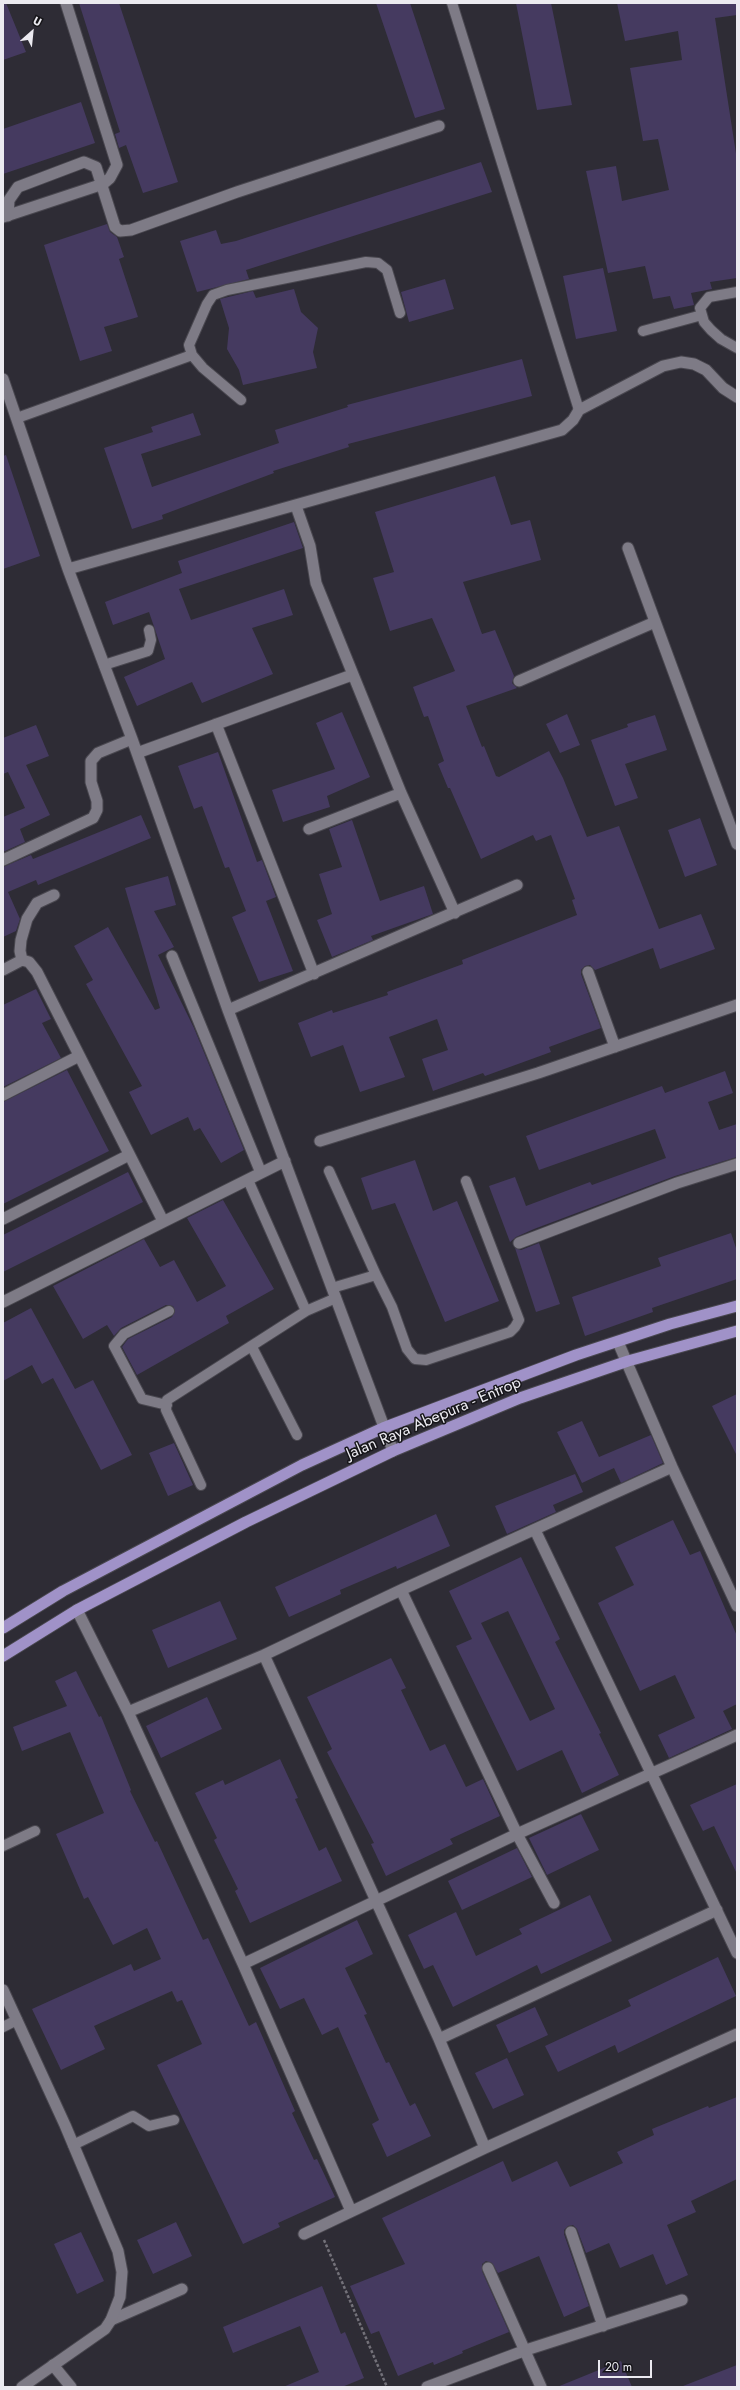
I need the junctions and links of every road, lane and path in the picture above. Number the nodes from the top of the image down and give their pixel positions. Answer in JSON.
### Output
{"nodes":[{"id":1,"x":66,"y":3,"type":"edge"},
{"id":2,"x":452,"y":3,"type":"edge"},
{"id":3,"x":439,"y":126,"type":"dead end"},
{"id":4,"x":103,"y":184,"type":"junction"},
{"id":5,"x":6,"y":217,"type":"edge"},
{"id":6,"x":737,"y":292,"type":"edge"},
{"id":7,"x":400,"y":313,"type":"dead end"},
{"id":8,"x":702,"y":315,"type":"junction"},
{"id":9,"x":643,"y":331,"type":"dead end"},
{"id":10,"x":737,"y":348,"type":"edge"},
{"id":11,"x":192,"y":355,"type":"junction"},
{"id":12,"x":3,"y":379,"type":"edge"},
{"id":13,"x":737,"y":397,"type":"edge"},
{"id":14,"x":242,"y":400,"type":"dead end"},
{"id":15,"x":579,"y":410,"type":"junction"},
{"id":16,"x":17,"y":418,"type":"junction"},
{"id":17,"x":296,"y":506,"type":"junction"},
{"id":18,"x":628,"y":548,"type":"dead end"},
{"id":19,"x":68,"y":569,"type":"junction"},
{"id":20,"x":655,"y":622,"type":"junction"},
{"id":21,"x":149,"y":630,"type":"dead end"},
{"id":22,"x":104,"y":665,"type":"junction"},
{"id":23,"x":352,"y":674,"type":"junction"},
{"id":24,"x":519,"y":681,"type":"dead end"},
{"id":25,"x":216,"y":724,"type":"junction"},
{"id":26,"x":132,"y":739,"type":"junction"},
{"id":27,"x":137,"y":753,"type":"junction"},
{"id":28,"x":401,"y":793,"type":"junction"},
{"id":29,"x":309,"y":829,"type":"dead end"},
{"id":30,"x":737,"y":844,"type":"edge"},
{"id":31,"x":3,"y":860,"type":"edge"},
{"id":32,"x":517,"y":885,"type":"dead end"},
{"id":33,"x":54,"y":895,"type":"dead end"},
{"id":34,"x":455,"y":913,"type":"junction"},
{"id":35,"x":172,"y":956,"type":"dead end"},
{"id":36,"x":22,"y":960,"type":"junction"},
{"id":37,"x":3,"y":970,"type":"edge"},
{"id":38,"x":588,"y":972,"type":"dead end"},
{"id":39,"x":314,"y":974,"type":"junction"},
{"id":40,"x":737,"y":1005,"type":"edge"},
{"id":41,"x":228,"y":1010,"type":"junction"},
{"id":42,"x":615,"y":1047,"type":"junction"},
{"id":43,"x":79,"y":1056,"type":"junction"},
{"id":44,"x":3,"y":1095,"type":"edge"},
{"id":45,"x":320,"y":1141,"type":"dead end"},
{"id":46,"x":129,"y":1155,"type":"junction"},
{"id":47,"x":286,"y":1161,"type":"junction"},
{"id":48,"x":737,"y":1164,"type":"edge"},
{"id":49,"x":330,"y":1171,"type":"dead end"},
{"id":50,"x":261,"y":1173,"type":"junction"},
{"id":51,"x":248,"y":1180,"type":"junction"},
{"id":52,"x":466,"y":1181,"type":"dead end"},
{"id":53,"x":3,"y":1219,"type":"edge"},
{"id":54,"x":163,"y":1221,"type":"junction"},
{"id":55,"x":519,"y":1243,"type":"dead end"},
{"id":56,"x":376,"y":1275,"type":"junction"},
{"id":57,"x":334,"y":1293,"type":"junction"},
{"id":58,"x":3,"y":1302,"type":"edge"},
{"id":59,"x":737,"y":1306,"type":"edge"},
{"id":60,"x":169,"y":1311,"type":"dead end"},
{"id":61,"x":306,"y":1311,"type":"junction"},
{"id":62,"x":737,"y":1331,"type":"edge"},
{"id":63,"x":618,"y":1342,"type":"junction"},
{"id":64,"x":252,"y":1347,"type":"junction"},
{"id":65,"x":628,"y":1361,"type":"junction"},
{"id":66,"x":167,"y":1405,"type":"junction"},
{"id":67,"x":383,"y":1428,"type":"junction"},
{"id":68,"x":297,"y":1435,"type":"dead end"},
{"id":69,"x":393,"y":1452,"type":"junction"},
{"id":70,"x":672,"y":1467,"type":"junction"},
{"id":71,"x":201,"y":1485,"type":"dead end"},
{"id":72,"x":535,"y":1530,"type":"junction"},
{"id":73,"x":401,"y":1590,"type":"junction"},
{"id":74,"x":737,"y":1606,"type":"edge"},
{"id":75,"x":77,"y":1610,"type":"junction"},
{"id":76,"x":3,"y":1628,"type":"edge"},
{"id":77,"x":264,"y":1655,"type":"junction"},
{"id":78,"x":3,"y":1656,"type":"edge"},
{"id":79,"x":128,"y":1712,"type":"junction"},
{"id":80,"x":737,"y":1735,"type":"edge"},
{"id":81,"x":652,"y":1774,"type":"junction"},
{"id":82,"x":35,"y":1831,"type":"dead end"},
{"id":83,"x":517,"y":1834,"type":"junction"},
{"id":84,"x":3,"y":1846,"type":"edge"},
{"id":85,"x":376,"y":1901,"type":"junction"},
{"id":86,"x":554,"y":1903,"type":"dead end"},
{"id":87,"x":717,"y":1910,"type":"junction"},
{"id":88,"x":737,"y":1953,"type":"edge"},
{"id":89,"x":243,"y":1964,"type":"junction"},
{"id":90,"x":3,"y":1990,"type":"edge"},
{"id":91,"x":17,"y":2020,"type":"junction"},
{"id":92,"x":3,"y":2027,"type":"edge"},
{"id":93,"x":737,"y":2034,"type":"edge"},
{"id":94,"x":439,"y":2039,"type":"junction"},
{"id":95,"x":174,"y":2120,"type":"dead end"},
{"id":96,"x":73,"y":2145,"type":"junction"},
{"id":97,"x":485,"y":2148,"type":"junction"},
{"id":98,"x":351,"y":2211,"type":"junction"},
{"id":99,"x":318,"y":2226,"type":"junction"},
{"id":100,"x":571,"y":2232,"type":"dead end"},
{"id":101,"x":304,"y":2234,"type":"dead end"},
{"id":102,"x":488,"y":2268,"type":"dead end"},
{"id":103,"x":182,"y":2288,"type":"dead end"},
{"id":104,"x":682,"y":2300,"type":"dead end"},
{"id":105,"x":112,"y":2320,"type":"junction"},
{"id":106,"x":603,"y":2326,"type":"junction"},
{"id":107,"x":526,"y":2350,"type":"junction"},
{"id":108,"x":53,"y":2365,"type":"junction"},
{"id":109,"x":22,"y":2387,"type":"edge"},
{"id":110,"x":71,"y":2387,"type":"edge"},
{"id":111,"x":387,"y":2387,"type":"edge"},
{"id":112,"x":427,"y":2387,"type":"edge"},
{"id":113,"x":541,"y":2387,"type":"edge"}],
"edges":[{"from":1,"to":4,"type":"street"},
{"from":2,"to":15,"type":"lane"},
{"from":3,"to":4,"type":"street"},
{"from":4,"to":5,"type":"street"},
{"from":4,"to":5,"type":"street"},
{"from":6,"to":8,"type":"lane"},
{"from":7,"to":11,"type":"lane"},
{"from":8,"to":9,"type":"lane"},
{"from":8,"to":10,"type":"lane"},
{"from":11,"to":14,"type":"lane"},
{"from":11,"to":16,"type":"lane"},
{"from":12,"to":16,"type":"street"},
{"from":13,"to":15,"type":"street"},
{"from":15,"to":17,"type":"street"},
{"from":16,"to":19,"type":"street"},
{"from":17,"to":19,"type":"street"},
{"from":17,"to":23,"type":"street"},
{"from":18,"to":20,"type":"street"},
{"from":19,"to":22,"type":"street"},
{"from":20,"to":24,"type":"street"},
{"from":20,"to":30,"type":"street"},
{"from":21,"to":22,"type":"lane"},
{"from":22,"to":26,"type":"street"},
{"from":23,"to":25,"type":"street"},
{"from":23,"to":28,"type":"street"},
{"from":25,"to":27,"type":"street"},
{"from":25,"to":39,"type":"street"},
{"from":26,"to":27,"type":"street"},
{"from":26,"to":31,"type":"street"},
{"from":27,"to":41,"type":"street"},
{"from":28,"to":29,"type":"street"},
{"from":28,"to":34,"type":"street"},
{"from":32,"to":34,"type":"street"},
{"from":33,"to":36,"type":"street"},
{"from":34,"to":39,"type":"street"},
{"from":35,"to":50,"type":"street"},
{"from":36,"to":37,"type":"street"},
{"from":36,"to":43,"type":"street"},
{"from":38,"to":42,"type":"street"},
{"from":39,"to":41,"type":"street"},
{"from":40,"to":42,"type":"street"},
{"from":41,"to":47,"type":"street"},
{"from":42,"to":45,"type":"street"},
{"from":43,"to":44,"type":"street"},
{"from":43,"to":46,"type":"street"},
{"from":46,"to":53,"type":"street"},
{"from":46,"to":54,"type":"street"},
{"from":47,"to":50,"type":"street"},
{"from":47,"to":57,"type":"street"},
{"from":48,"to":55,"type":"street"},
{"from":49,"to":56,"type":"lane"},
{"from":50,"to":51,"type":"street"},
{"from":51,"to":54,"type":"street"},
{"from":51,"to":61,"type":"lane"},
{"from":52,"to":56,"type":"lane"},
{"from":54,"to":58,"type":"street"},
{"from":56,"to":57,"type":"lane"},
{"from":57,"to":61,"type":"lane"},
{"from":57,"to":67,"type":"street"},
{"from":59,"to":63,"type":"highway"},
{"from":60,"to":66,"type":"lane"},
{"from":61,"to":64,"type":"lane"},
{"from":62,"to":65,"type":"highway","name":"Jalan Raya Abepura - Entrop"},
{"from":63,"to":65,"type":"street"},
{"from":63,"to":67,"type":"highway"},
{"from":64,"to":66,"type":"lane"},
{"from":64,"to":68,"type":"lane"},
{"from":65,"to":69,"type":"highway","name":"Jalan Raya Abepura - Entrop"},
{"from":65,"to":70,"type":"street"},
{"from":66,"to":71,"type":"lane"},
{"from":67,"to":69,"type":"street"},
{"from":67,"to":76,"type":"highway"},
{"from":69,"to":75,"type":"highway","name":"Jalan Raya Abepura - Entrop"},
{"from":70,"to":72,"type":"street"},
{"from":70,"to":74,"type":"street"},
{"from":72,"to":73,"type":"street"},
{"from":72,"to":81,"type":"street"},
{"from":73,"to":77,"type":"street"},
{"from":73,"to":83,"type":"street"},
{"from":75,"to":78,"type":"highway","name":"Jalan Raya Abepura - Entrop"},
{"from":75,"to":79,"type":"street"},
{"from":77,"to":79,"type":"street"},
{"from":77,"to":85,"type":"street"},
{"from":79,"to":89,"type":"street"},
{"from":80,"to":81,"type":"street"},
{"from":81,"to":83,"type":"street"},
{"from":81,"to":87,"type":"street"},
{"from":82,"to":84,"type":"lane"},
{"from":83,"to":85,"type":"street"},
{"from":83,"to":86,"type":"street"},
{"from":85,"to":89,"type":"street"},
{"from":85,"to":94,"type":"street"},
{"from":87,"to":88,"type":"street"},
{"from":87,"to":94,"type":"street"},
{"from":89,"to":98,"type":"street"},
{"from":90,"to":91,"type":"street"},
{"from":91,"to":92,"type":"lane"},
{"from":91,"to":96,"type":"street"},
{"from":93,"to":97,"type":"street"},
{"from":94,"to":97,"type":"street"},
{"from":95,"to":96,"type":"lane"},
{"from":96,"to":105,"type":"street"},
{"from":97,"to":98,"type":"street"},
{"from":98,"to":99,"type":"street"},
{"from":99,"to":101,"type":"street"},
{"from":99,"to":111,"type":"path"},
{"from":100,"to":106,"type":"street"},
{"from":102,"to":107,"type":"street"},
{"from":103,"to":105,"type":"street"},
{"from":104,"to":106,"type":"street"},
{"from":105,"to":108,"type":"street"},
{"from":106,"to":107,"type":"street"},
{"from":107,"to":112,"type":"street"},
{"from":107,"to":113,"type":"street"},
{"from":108,"to":109,"type":"street"},
{"from":108,"to":110,"type":"street"}]}
